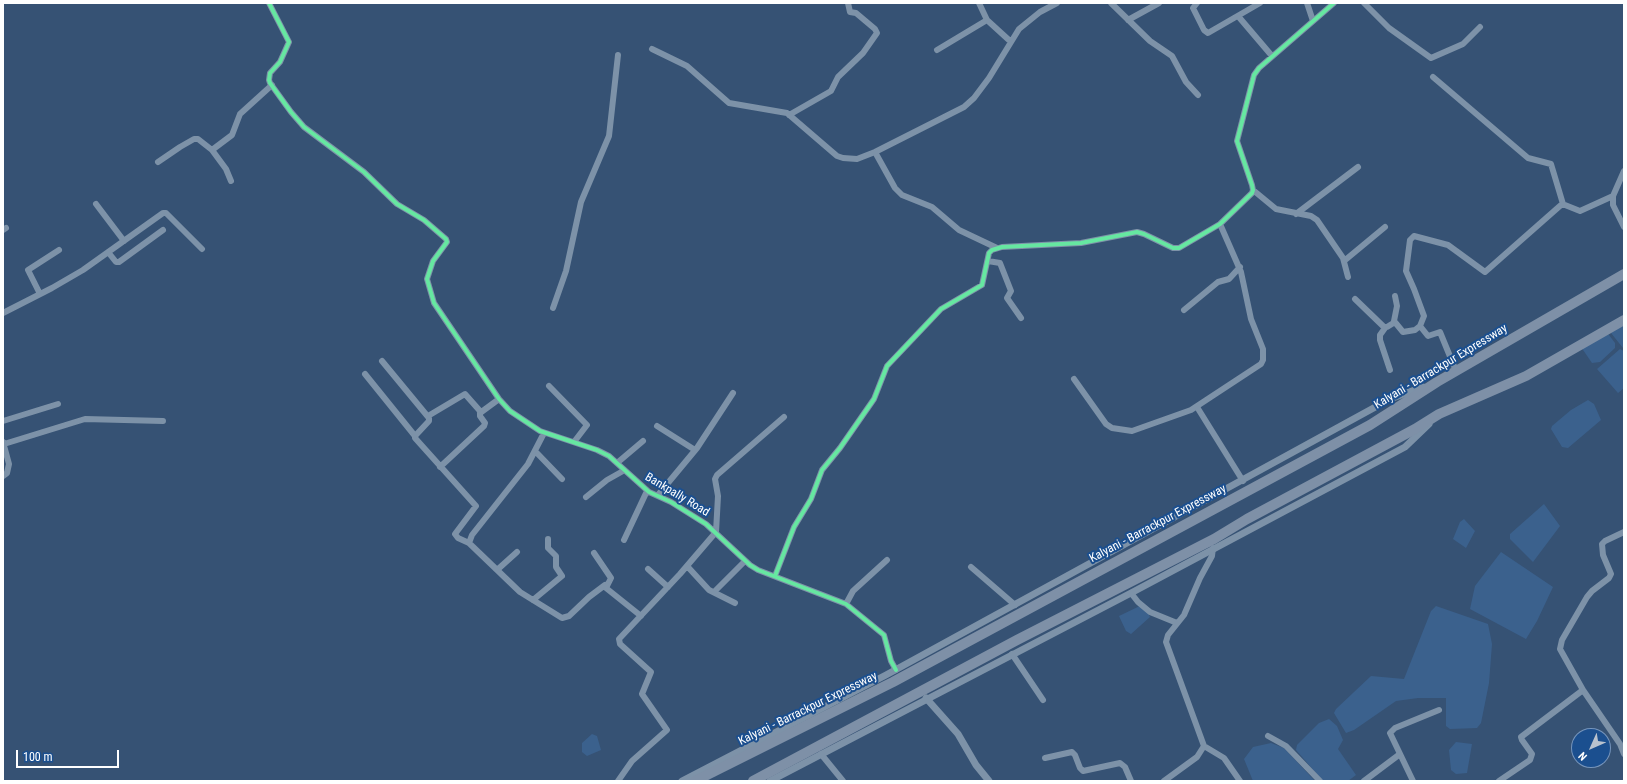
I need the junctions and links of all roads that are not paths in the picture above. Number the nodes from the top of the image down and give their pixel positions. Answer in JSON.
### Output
{"nodes":[{"id":1,"x":269,"y":3,"type":"edge"},
{"id":2,"x":848,"y":3,"type":"edge"},
{"id":3,"x":979,"y":3,"type":"edge"},
{"id":4,"x":1056,"y":3,"type":"edge"},
{"id":5,"x":1111,"y":3,"type":"edge"},
{"id":6,"x":1159,"y":3,"type":"edge"},
{"id":7,"x":1197,"y":3,"type":"edge"},
{"id":8,"x":1260,"y":3,"type":"edge"},
{"id":9,"x":1307,"y":3,"type":"edge"},
{"id":10,"x":1334,"y":3,"type":"edge"},
{"id":11,"x":1364,"y":3,"type":"edge"},
{"id":12,"x":1238,"y":16,"type":"junction"},
{"id":13,"x":987,"y":20,"type":"junction"},
{"id":14,"x":1128,"y":20,"type":"junction"},
{"id":15,"x":1313,"y":21,"type":"junction"},
{"id":16,"x":1480,"y":27,"type":"dead end"},
{"id":17,"x":1010,"y":41,"type":"junction"},
{"id":18,"x":652,"y":50,"type":"dead end"},
{"id":19,"x":937,"y":50,"type":"dead end"},
{"id":20,"x":618,"y":55,"type":"dead end"},
{"id":21,"x":1272,"y":56,"type":"junction"},
{"id":22,"x":1433,"y":77,"type":"dead end"},
{"id":23,"x":272,"y":85,"type":"junction"},
{"id":24,"x":1198,"y":95,"type":"dead end"},
{"id":25,"x":789,"y":115,"type":"junction"},
{"id":26,"x":212,"y":150,"type":"junction"},
{"id":27,"x":876,"y":152,"type":"junction"},
{"id":28,"x":158,"y":162,"type":"dead end"},
{"id":29,"x":1358,"y":167,"type":"dead end"},
{"id":30,"x":1624,"y":171,"type":"edge"},
{"id":31,"x":231,"y":181,"type":"dead end"},
{"id":32,"x":1254,"y":190,"type":"junction"},
{"id":33,"x":1613,"y":196,"type":"junction"},
{"id":34,"x":96,"y":204,"type":"dead end"},
{"id":35,"x":1563,"y":204,"type":"junction"},
{"id":36,"x":1296,"y":214,"type":"junction"},
{"id":37,"x":1220,"y":224,"type":"junction"},
{"id":38,"x":1624,"y":227,"type":"edge"},
{"id":39,"x":1385,"y":228,"type":"dead end"},
{"id":40,"x":162,"y":230,"type":"dead end"},
{"id":41,"x":124,"y":241,"type":"junction"},
{"id":42,"x":997,"y":248,"type":"junction"},
{"id":43,"x":202,"y":249,"type":"dead end"},
{"id":44,"x":59,"y":250,"type":"dead end"},
{"id":45,"x":108,"y":252,"type":"junction"},
{"id":46,"x":988,"y":261,"type":"junction"},
{"id":47,"x":1344,"y":261,"type":"junction"},
{"id":48,"x":1240,"y":267,"type":"junction"},
{"id":49,"x":1624,"y":274,"type":"edge"},
{"id":50,"x":1348,"y":277,"type":"dead end"},
{"id":51,"x":40,"y":294,"type":"junction"},
{"id":52,"x":1395,"y":296,"type":"dead end"},
{"id":53,"x":1356,"y":299,"type":"dead end"},
{"id":54,"x":553,"y":308,"type":"dead end"},
{"id":55,"x":1184,"y":310,"type":"dead end"},
{"id":56,"x":3,"y":313,"type":"edge"},
{"id":57,"x":1021,"y":318,"type":"dead end"},
{"id":58,"x":1624,"y":320,"type":"edge"},
{"id":59,"x":1394,"y":322,"type":"junction"},
{"id":60,"x":1420,"y":326,"type":"junction"},
{"id":61,"x":1385,"y":328,"type":"junction"},
{"id":62,"x":382,"y":361,"type":"dead end"},
{"id":63,"x":1390,"y":370,"type":"dead end"},
{"id":64,"x":1456,"y":371,"type":"junction"},
{"id":65,"x":365,"y":374,"type":"dead end"},
{"id":66,"x":1074,"y":379,"type":"dead end"},
{"id":67,"x":1437,"y":382,"type":"junction"},
{"id":68,"x":549,"y":386,"type":"dead end"},
{"id":69,"x":733,"y":393,"type":"dead end"},
{"id":70,"x":500,"y":399,"type":"junction"},
{"id":71,"x":58,"y":404,"type":"dead end"},
{"id":72,"x":1197,"y":407,"type":"junction"},
{"id":73,"x":480,"y":413,"type":"junction"},
{"id":74,"x":1439,"y":414,"type":"junction"},
{"id":75,"x":428,"y":416,"type":"junction"},
{"id":76,"x":784,"y":417,"type":"dead end"},
{"id":77,"x":3,"y":421,"type":"edge"},
{"id":78,"x":163,"y":421,"type":"dead end"},
{"id":79,"x":657,"y":426,"type":"dead end"},
{"id":80,"x":544,"y":432,"type":"junction"},
{"id":81,"x":415,"y":436,"type":"junction"},
{"id":82,"x":643,"y":441,"type":"dead end"},
{"id":83,"x":574,"y":442,"type":"junction"},
{"id":84,"x":3,"y":443,"type":"edge"},
{"id":85,"x":695,"y":450,"type":"junction"},
{"id":86,"x":535,"y":451,"type":"junction"},
{"id":87,"x":617,"y":463,"type":"junction"},
{"id":88,"x":440,"y":467,"type":"junction"},
{"id":89,"x":623,"y":471,"type":"junction"},
{"id":90,"x":3,"y":476,"type":"edge"},
{"id":91,"x":562,"y":479,"type":"dead end"},
{"id":92,"x":1243,"y":481,"type":"junction"},
{"id":93,"x":647,"y":491,"type":"junction"},
{"id":94,"x":658,"y":495,"type":"junction"},
{"id":95,"x":586,"y":497,"type":"dead end"},
{"id":96,"x":716,"y":532,"type":"junction"},
{"id":97,"x":1624,"y":532,"type":"edge"},
{"id":98,"x":548,"y":539,"type":"dead end"},
{"id":99,"x":624,"y":540,"type":"dead end"},
{"id":100,"x":469,"y":543,"type":"junction"},
{"id":101,"x":1213,"y":548,"type":"junction"},
{"id":102,"x":517,"y":552,"type":"dead end"},
{"id":103,"x":594,"y":553,"type":"dead end"},
{"id":104,"x":887,"y":560,"type":"dead end"},
{"id":105,"x":745,"y":561,"type":"junction"},
{"id":106,"x":687,"y":566,"type":"junction"},
{"id":107,"x":971,"y":567,"type":"dead end"},
{"id":108,"x":648,"y":569,"type":"dead end"},
{"id":109,"x":497,"y":570,"type":"junction"},
{"id":110,"x":775,"y":576,"type":"junction"},
{"id":111,"x":605,"y":585,"type":"junction"},
{"id":112,"x":668,"y":587,"type":"junction"},
{"id":113,"x":714,"y":592,"type":"junction"},
{"id":114,"x":1131,"y":593,"type":"junction"},
{"id":115,"x":532,"y":600,"type":"junction"},
{"id":116,"x":735,"y":604,"type":"dead end"},
{"id":117,"x":846,"y":604,"type":"junction"},
{"id":118,"x":1015,"y":605,"type":"junction"},
{"id":119,"x":641,"y":616,"type":"junction"},
{"id":120,"x":1177,"y":623,"type":"junction"},
{"id":121,"x":1012,"y":654,"type":"junction"},
{"id":122,"x":896,"y":670,"type":"junction"},
{"id":123,"x":1583,"y":690,"type":"junction"},
{"id":124,"x":926,"y":698,"type":"junction"},
{"id":125,"x":1043,"y":700,"type":"dead end"},
{"id":126,"x":1439,"y":710,"type":"dead end"},
{"id":127,"x":1268,"y":736,"type":"dead end"},
{"id":128,"x":1204,"y":746,"type":"junction"},
{"id":129,"x":821,"y":754,"type":"junction"},
{"id":130,"x":1400,"y":754,"type":"junction"},
{"id":131,"x":1624,"y":754,"type":"edge"},
{"id":132,"x":1045,"y":758,"type":"dead end"},
{"id":133,"x":618,"y":781,"type":"edge"},
{"id":134,"x":682,"y":781,"type":"edge"},
{"id":135,"x":696,"y":781,"type":"edge"},
{"id":136,"x":753,"y":781,"type":"edge"},
{"id":137,"x":770,"y":781,"type":"edge"},
{"id":138,"x":843,"y":781,"type":"edge"},
{"id":139,"x":989,"y":781,"type":"edge"},
{"id":140,"x":1131,"y":781,"type":"edge"},
{"id":141,"x":1164,"y":781,"type":"edge"},
{"id":142,"x":1240,"y":781,"type":"edge"},
{"id":143,"x":1320,"y":781,"type":"edge"},
{"id":144,"x":1364,"y":781,"type":"edge"},
{"id":145,"x":1413,"y":781,"type":"edge"},
{"id":146,"x":1499,"y":781,"type":"edge"}],
"edges":[{"from":1,"to":23,"type":"street"},
{"from":2,"to":25,"type":"street"},
{"from":3,"to":13,"type":"street"},
{"from":4,"to":17,"type":"street"},
{"from":5,"to":14,"type":"street"},
{"from":6,"to":14,"type":"street"},
{"from":7,"to":12,"type":"street"},
{"from":8,"to":12,"type":"street"},
{"from":9,"to":15,"type":"street"},
{"from":10,"to":15,"type":"street"},
{"from":11,"to":16,"type":"street"},
{"from":12,"to":21,"type":"street"},
{"from":13,"to":17,"type":"street"},
{"from":13,"to":19,"type":"street"},
{"from":14,"to":24,"type":"street"},
{"from":15,"to":21,"type":"street"},
{"from":17,"to":27,"type":"street"},
{"from":18,"to":25,"type":"street"},
{"from":20,"to":54,"type":"street"},
{"from":21,"to":32,"type":"street"},
{"from":22,"to":35,"type":"street"},
{"from":23,"to":26,"type":"street"},
{"from":23,"to":70,"type":"street","name":"Bankpally Road"},
{"from":25,"to":27,"type":"street"},
{"from":26,"to":28,"type":"street"},
{"from":26,"to":31,"type":"street"},
{"from":27,"to":42,"type":"street"},
{"from":29,"to":36,"type":"street"},
{"from":30,"to":33,"type":"street"},
{"from":32,"to":36,"type":"street"},
{"from":32,"to":37,"type":"street"},
{"from":33,"to":35,"type":"street"},
{"from":33,"to":38,"type":"street"},
{"from":34,"to":41,"type":"street"},
{"from":35,"to":60,"type":"street"},
{"from":36,"to":47,"type":"street"},
{"from":37,"to":42,"type":"street"},
{"from":37,"to":48,"type":"street"},
{"from":39,"to":47,"type":"street"},
{"from":40,"to":45,"type":"street"},
{"from":41,"to":43,"type":"street"},
{"from":41,"to":45,"type":"street"},
{"from":42,"to":46,"type":"street"},
{"from":44,"to":51,"type":"street"},
{"from":45,"to":51,"type":"street"},
{"from":46,"to":57,"type":"street"},
{"from":46,"to":110,"type":"street"},
{"from":47,"to":50,"type":"street"},
{"from":48,"to":55,"type":"street"},
{"from":48,"to":72,"type":"street"},
{"from":49,"to":64,"type":"highway","name":"Kalyani - Barrackpur Expressway"},
{"from":51,"to":56,"type":"street"},
{"from":52,"to":59,"type":"street"},
{"from":53,"to":61,"type":"street"},
{"from":58,"to":74,"type":"highway"},
{"from":59,"to":60,"type":"street"},
{"from":59,"to":61,"type":"street"},
{"from":60,"to":64,"type":"street"},
{"from":61,"to":63,"type":"street"},
{"from":62,"to":75,"type":"street"},
{"from":64,"to":67,"type":"highway","name":"Kalyani - Barrackpur Expressway"},
{"from":65,"to":81,"type":"street"},
{"from":66,"to":72,"type":"street"},
{"from":67,"to":92,"type":"street"},
{"from":67,"to":135,"type":"highway","name":"Kalyani - Barrackpur Expressway"},
{"from":68,"to":83,"type":"street"},
{"from":69,"to":85,"type":"street"},
{"from":70,"to":73,"type":"street"},
{"from":70,"to":80,"type":"street","name":"Bankpally Road"},
{"from":71,"to":77,"type":"street"},
{"from":72,"to":92,"type":"street"},
{"from":73,"to":75,"type":"street"},
{"from":73,"to":88,"type":"street"},
{"from":74,"to":101,"type":"street"},
{"from":74,"to":136,"type":"highway"},
{"from":75,"to":81,"type":"street"},
{"from":76,"to":96,"type":"street"},
{"from":78,"to":84,"type":"street"},
{"from":79,"to":85,"type":"street"},
{"from":80,"to":83,"type":"street","name":"Bankpally Road"},
{"from":80,"to":86,"type":"street"},
{"from":81,"to":88,"type":"street"},
{"from":82,"to":87,"type":"street"},
{"from":83,"to":87,"type":"street","name":"Bankpally Road"},
{"from":84,"to":90,"type":"street"},
{"from":85,"to":94,"type":"street"},
{"from":86,"to":91,"type":"street"},
{"from":86,"to":100,"type":"street"},
{"from":87,"to":89,"type":"street","name":"Bankpally Road"},
{"from":88,"to":100,"type":"street"},
{"from":89,"to":93,"type":"street","name":"Bankpally Road"},
{"from":89,"to":95,"type":"street"},
{"from":92,"to":118,"type":"street"},
{"from":93,"to":94,"type":"street","name":"Bankpally Road"},
{"from":93,"to":99,"type":"street"},
{"from":94,"to":96,"type":"street","name":"Bankpally Road"},
{"from":96,"to":105,"type":"street","name":"Bankpally Road"},
{"from":96,"to":106,"type":"street"},
{"from":97,"to":123,"type":"street"},
{"from":98,"to":115,"type":"street"},
{"from":100,"to":109,"type":"street"},
{"from":101,"to":114,"type":"street"},
{"from":101,"to":120,"type":"street"},
{"from":102,"to":109,"type":"street"},
{"from":103,"to":111,"type":"street"},
{"from":104,"to":117,"type":"street"},
{"from":105,"to":110,"type":"street","name":"Bankpally Road"},
{"from":105,"to":113,"type":"street"},
{"from":106,"to":112,"type":"street"},
{"from":106,"to":113,"type":"street"},
{"from":107,"to":118,"type":"street"},
{"from":108,"to":112,"type":"street"},
{"from":109,"to":115,"type":"street"},
{"from":110,"to":117,"type":"street","name":"Bankpally Road"},
{"from":111,"to":115,"type":"street"},
{"from":111,"to":119,"type":"street"},
{"from":112,"to":119,"type":"street"},
{"from":113,"to":116,"type":"street"},
{"from":114,"to":120,"type":"street"},
{"from":114,"to":121,"type":"street"},
{"from":117,"to":122,"type":"street","name":"Bankpally Road"},
{"from":118,"to":122,"type":"street"},
{"from":119,"to":133,"type":"street"},
{"from":120,"to":128,"type":"street"},
{"from":121,"to":124,"type":"street"},
{"from":121,"to":125,"type":"street"},
{"from":122,"to":134,"type":"street"},
{"from":123,"to":131,"type":"street"},
{"from":123,"to":146,"type":"street"},
{"from":124,"to":129,"type":"street"},
{"from":124,"to":139,"type":"street"},
{"from":126,"to":130,"type":"street"},
{"from":127,"to":143,"type":"street"},
{"from":128,"to":141,"type":"street"},
{"from":128,"to":142,"type":"street"},
{"from":129,"to":137,"type":"street"},
{"from":129,"to":138,"type":"street"},
{"from":130,"to":144,"type":"street"},
{"from":130,"to":145,"type":"street"},
{"from":132,"to":140,"type":"street"}]}
